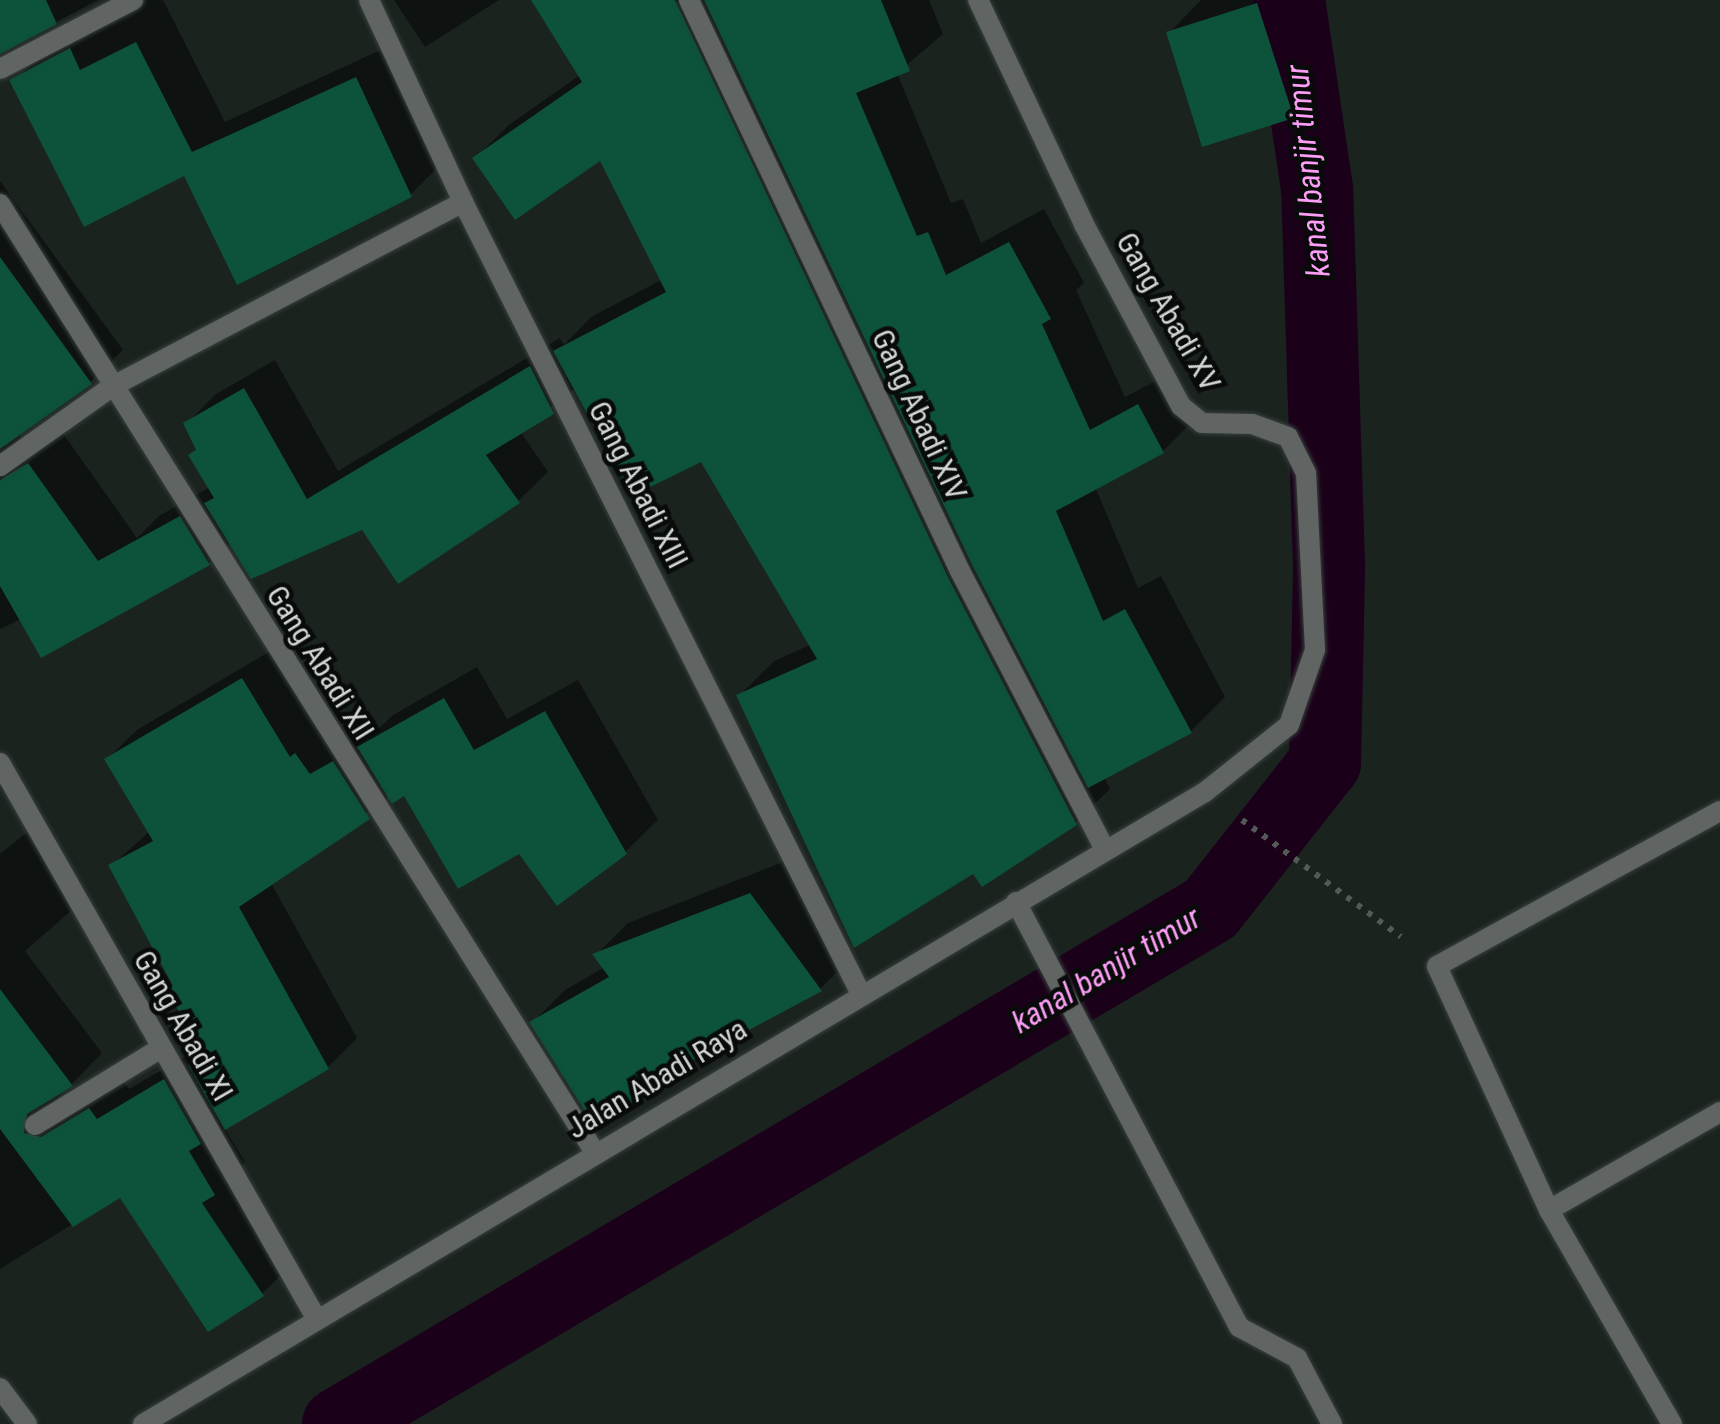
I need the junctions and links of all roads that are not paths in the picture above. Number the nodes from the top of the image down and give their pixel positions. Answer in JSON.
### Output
{"nodes":[{"id":1,"x":133,"y":0,"type":"edge"},
{"id":2,"x":368,"y":0,"type":"edge"},
{"id":3,"x":688,"y":0,"type":"edge"},
{"id":4,"x":978,"y":0,"type":"edge"},
{"id":5,"x":0,"y":69,"type":"edge"},
{"id":6,"x":462,"y":202,"type":"junction"},
{"id":7,"x":0,"y":204,"type":"edge"},
{"id":8,"x":113,"y":386,"type":"junction"},
{"id":9,"x":0,"y":466,"type":"edge"},
{"id":10,"x":0,"y":763,"type":"edge"},
{"id":11,"x":1205,"y":792,"type":"joint"},
{"id":12,"x":1720,"y":811,"type":"edge"},
{"id":13,"x":1105,"y":850,"type":"junction"},
{"id":14,"x":1016,"y":902,"type":"junction"},
{"id":15,"x":860,"y":994,"type":"junction"},
{"id":16,"x":161,"y":1048,"type":"junction"},
{"id":17,"x":1720,"y":1112,"type":"edge"},
{"id":18,"x":35,"y":1125,"type":"dead end"},
{"id":19,"x":594,"y":1151,"type":"junction"},
{"id":20,"x":1549,"y":1210,"type":"junction"},
{"id":21,"x":316,"y":1318,"type":"junction"},
{"id":22,"x":0,"y":1388,"type":"edge"},
{"id":23,"x":27,"y":1424,"type":"edge"},
{"id":24,"x":143,"y":1424,"type":"edge"},
{"id":25,"x":1332,"y":1424,"type":"edge"},
{"id":26,"x":1672,"y":1424,"type":"edge"}],
"edges":[{"from":1,"to":5,"type":"street"},
{"from":2,"to":6,"type":"street","name":"Gang Abadi XIII"},
{"from":3,"to":13,"type":"street","name":"Gang Abadi XIV"},
{"from":4,"to":11,"type":"street","name":"Gang Abadi XV"},
{"from":6,"to":8,"type":"street"},
{"from":6,"to":15,"type":"street","name":"Gang Abadi XIII"},
{"from":7,"to":8,"type":"street","name":"Gang Abadi XII"},
{"from":8,"to":9,"type":"street"},
{"from":8,"to":19,"type":"street","name":"Gang Abadi XII"},
{"from":10,"to":16,"type":"street","name":"Gang Abadi XI"},
{"from":11,"to":13,"type":"street","name":"Jalan Abadi Raya"},
{"from":12,"to":20,"type":"street"},
{"from":13,"to":14,"type":"street","name":"Jalan Abadi Raya"},
{"from":14,"to":15,"type":"street","name":"Jalan Abadi Raya"},
{"from":14,"to":25,"type":"street"},
{"from":15,"to":19,"type":"street","name":"Jalan Abadi Raya"},
{"from":16,"to":18,"type":"street"},
{"from":16,"to":21,"type":"street","name":"Gang Abadi XI"},
{"from":17,"to":20,"type":"street"},
{"from":19,"to":21,"type":"street","name":"Jalan Abadi Raya"},
{"from":20,"to":26,"type":"street"},
{"from":21,"to":24,"type":"street","name":"Jalan Abadi Raya"},
{"from":22,"to":23,"type":"street"}]}
